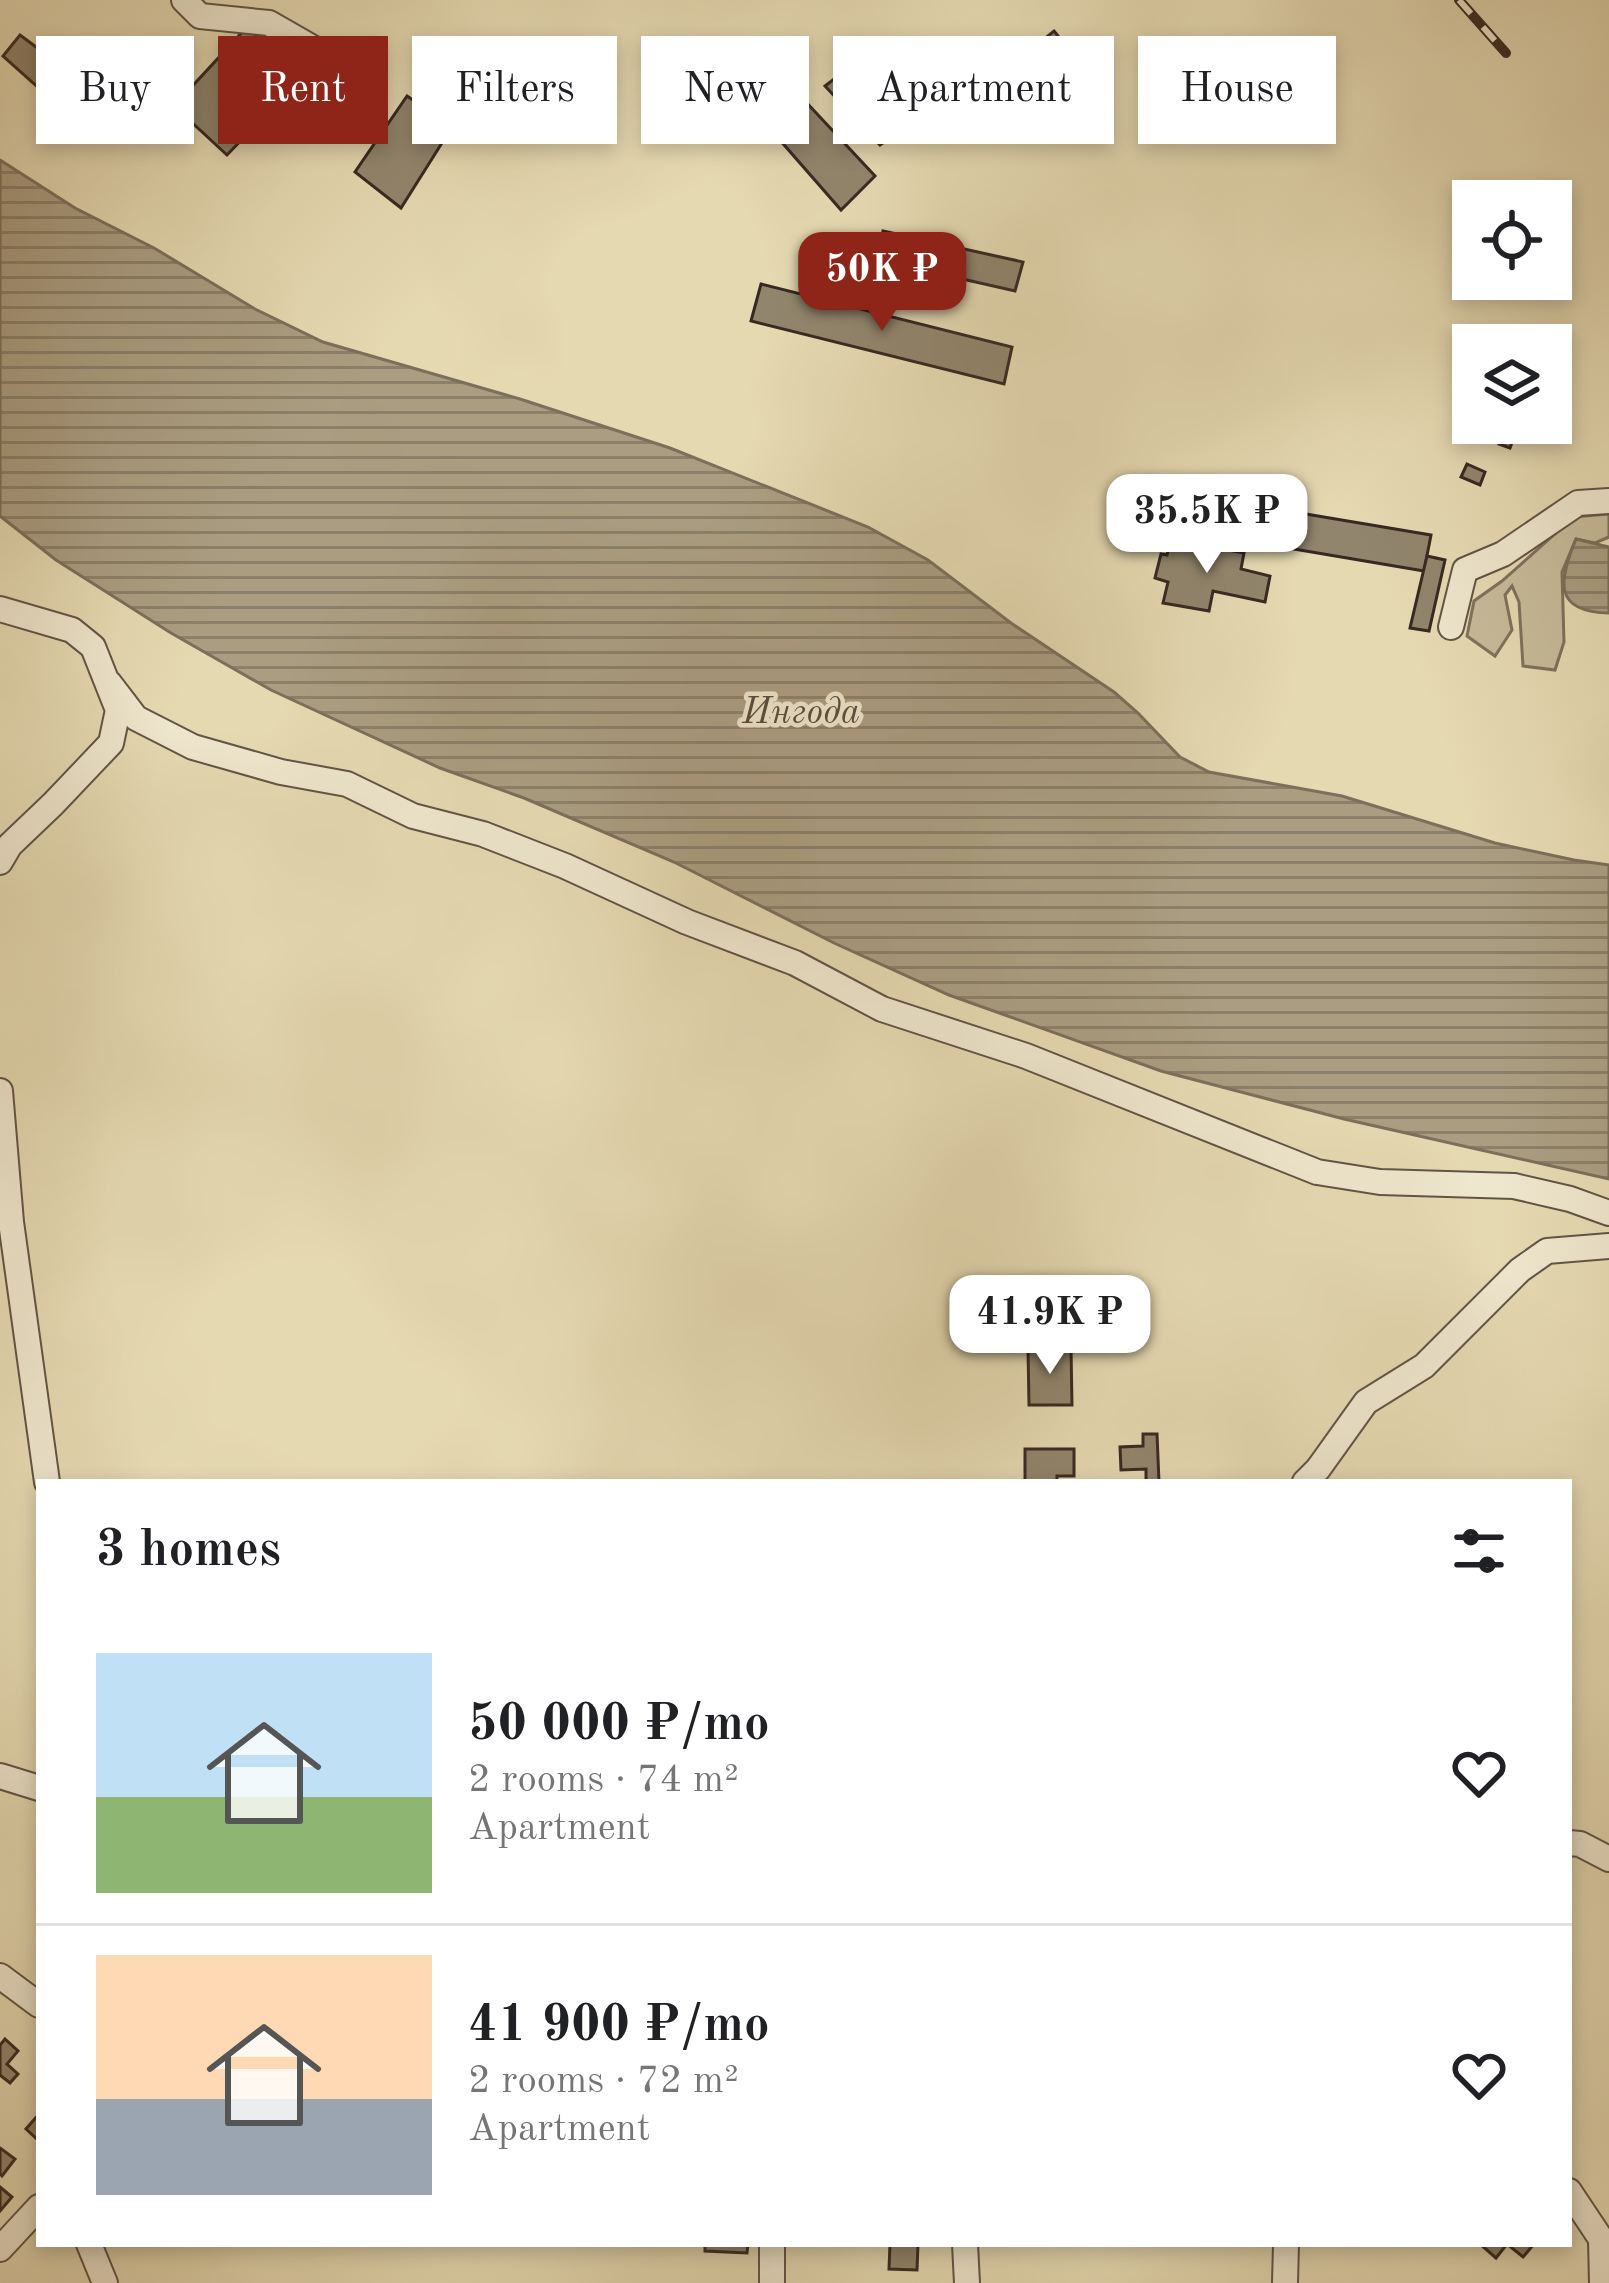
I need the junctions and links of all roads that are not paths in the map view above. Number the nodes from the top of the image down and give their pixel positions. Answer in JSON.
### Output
{"nodes":[{"id":1,"x":184,"y":0,"type":"edge"},
{"id":2,"x":293,"y":36,"type":"edge"},
{"id":3,"x":1609,"y":501,"type":"edge"},
{"id":4,"x":0,"y":609,"type":"edge"},
{"id":5,"x":1451,"y":627,"type":"dead end"},
{"id":6,"x":110,"y":684,"type":"junction"},
{"id":7,"x":0,"y":862,"type":"edge"},
{"id":8,"x":0,"y":1091,"type":"edge"},
{"id":9,"x":1609,"y":1213,"type":"edge"},
{"id":10,"x":1609,"y":1246,"type":"edge"},
{"id":11,"x":46,"y":1479,"type":"edge"},
{"id":12,"x":1308,"y":1479,"type":"edge"},
{"id":13,"x":0,"y":1777,"type":"edge"},
{"id":14,"x":36,"y":1787,"type":"edge"},
{"id":15,"x":1572,"y":1843,"type":"edge"},
{"id":16,"x":1609,"y":1859,"type":"edge"},
{"id":17,"x":0,"y":1976,"type":"edge"},
{"id":18,"x":36,"y":2004,"type":"edge"},
{"id":19,"x":1572,"y":2196,"type":"edge"},
{"id":20,"x":36,"y":2210,"type":"edge"},
{"id":21,"x":90,"y":2247,"type":"edge"},
{"id":22,"x":772,"y":2247,"type":"edge"},
{"id":23,"x":965,"y":2247,"type":"edge"},
{"id":24,"x":1286,"y":2247,"type":"edge"},
{"id":25,"x":0,"y":2249,"type":"edge"},
{"id":26,"x":105,"y":2283,"type":"edge"},
{"id":27,"x":772,"y":2283,"type":"edge"},
{"id":28,"x":967,"y":2283,"type":"edge"},
{"id":29,"x":1285,"y":2283,"type":"edge"},
{"id":30,"x":1602,"y":2283,"type":"edge"}],
"edges":[{"from":1,"to":2,"type":"street"},
{"from":3,"to":5,"type":"street"},
{"from":4,"to":6,"type":"street"},
{"from":6,"to":7,"type":"street"},
{"from":6,"to":9,"type":"street"},
{"from":8,"to":11,"type":"street"},
{"from":10,"to":12,"type":"street"},
{"from":13,"to":14,"type":"street"},
{"from":15,"to":16,"type":"street"},
{"from":17,"to":18,"type":"street"},
{"from":19,"to":30,"type":"street"},
{"from":20,"to":25,"type":"street"},
{"from":21,"to":26,"type":"street"},
{"from":22,"to":27,"type":"street"},
{"from":23,"to":28,"type":"street"},
{"from":24,"to":29,"type":"street"}]}
